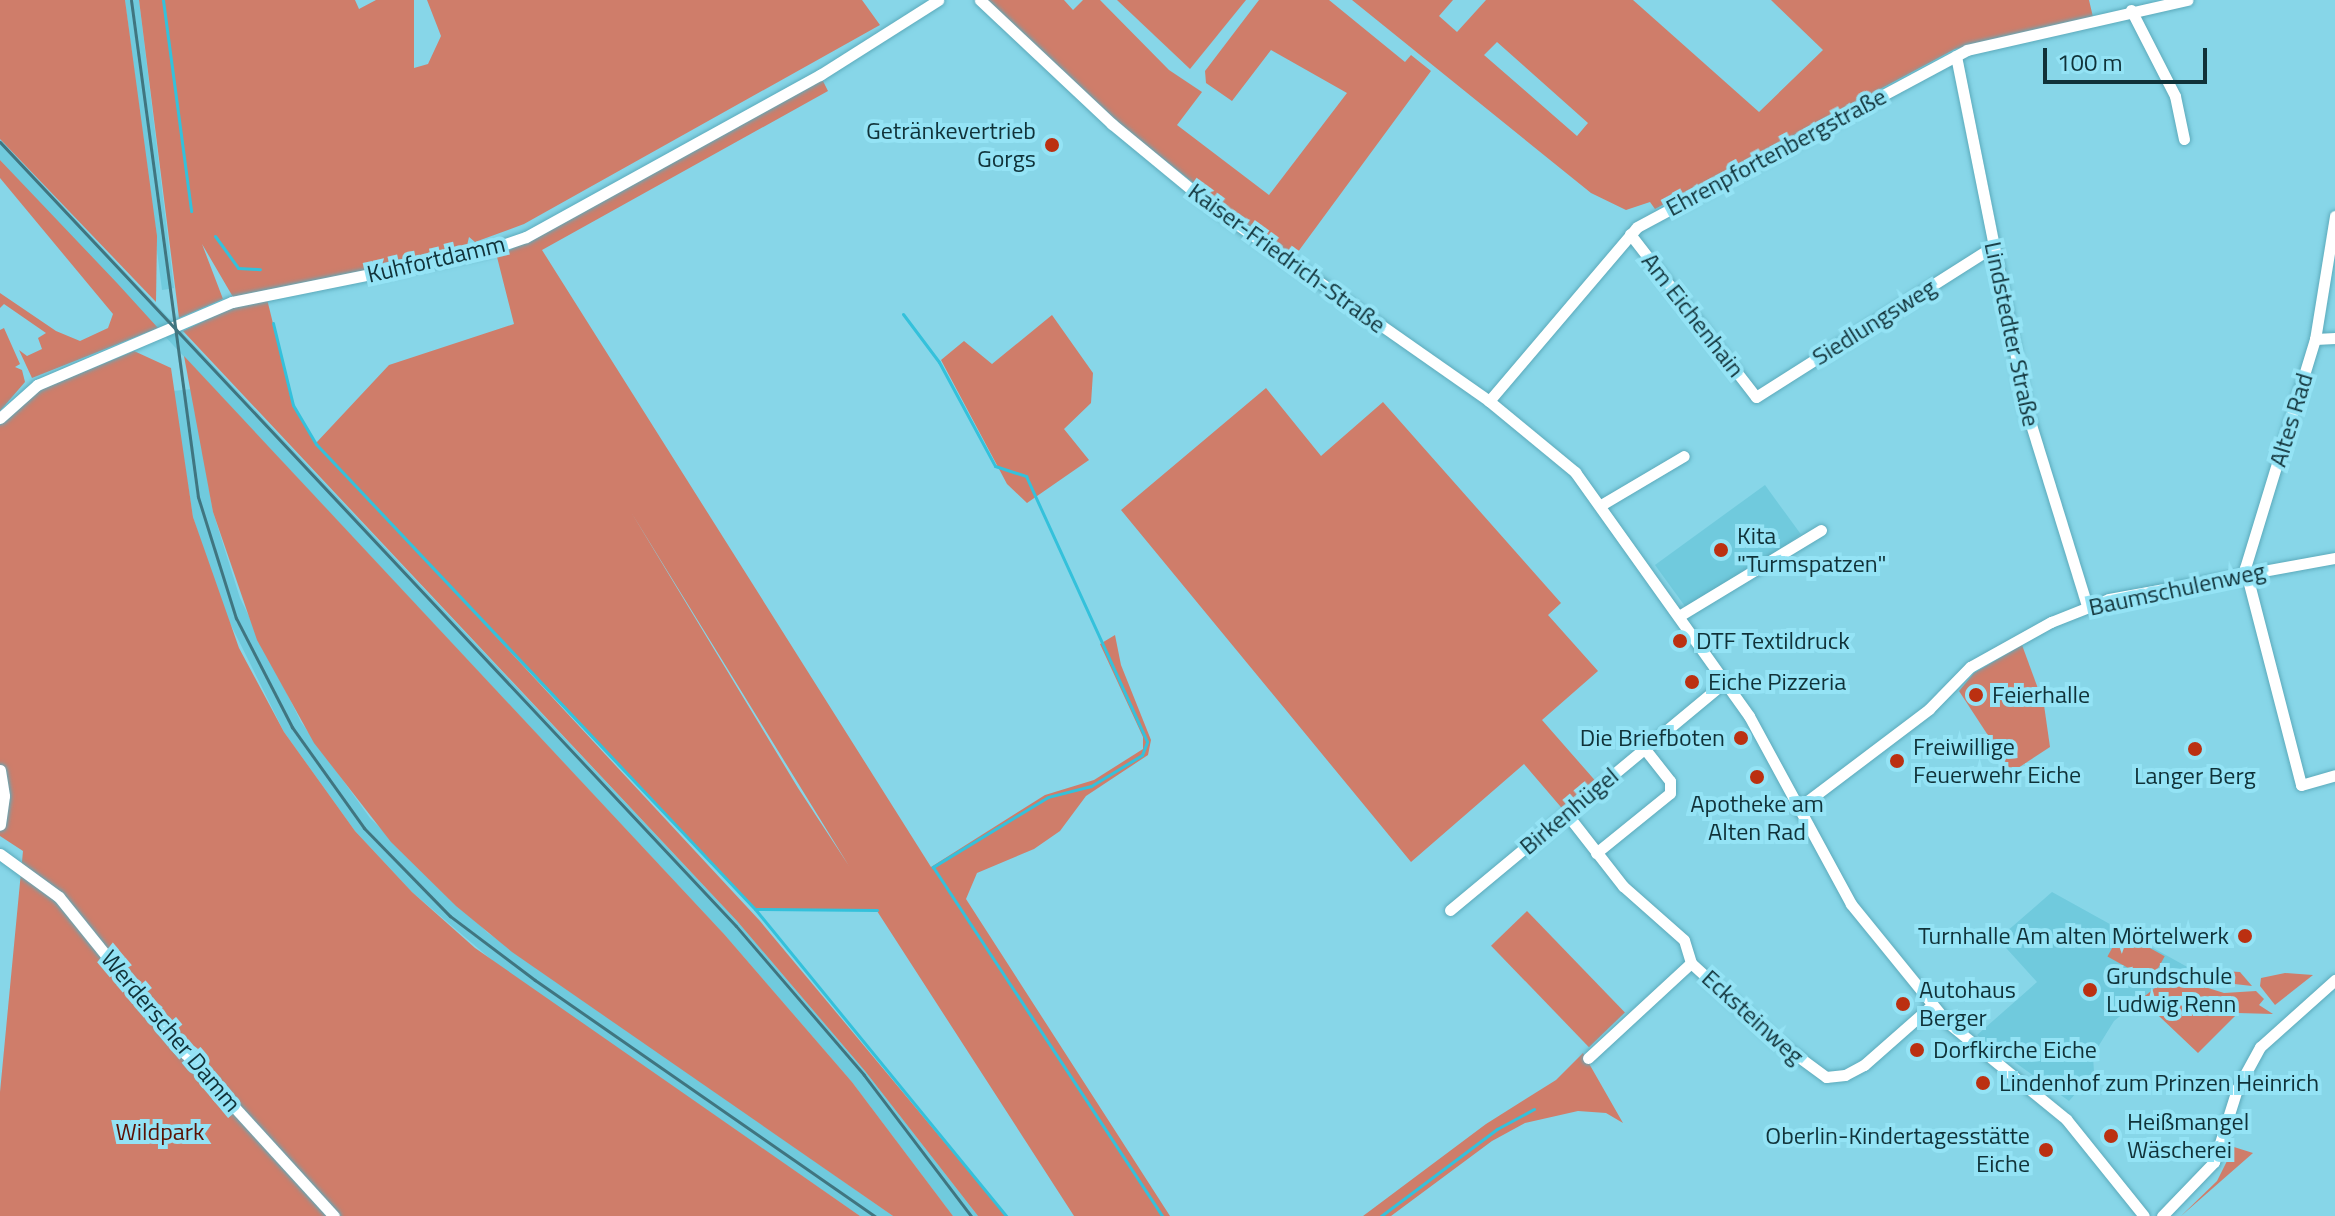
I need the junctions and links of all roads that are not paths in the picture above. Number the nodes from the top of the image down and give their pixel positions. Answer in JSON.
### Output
{"nodes":[{"id":1,"x":938,"y":0,"type":"edge"},
{"id":2,"x":980,"y":0,"type":"edge"},
{"id":3,"x":2187,"y":0,"type":"edge"},
{"id":4,"x":2131,"y":10,"type":"junction"},
{"id":5,"x":1956,"y":56,"type":"junction"},
{"id":6,"x":2184,"y":139,"type":"dead end"},
{"id":7,"x":2335,"y":216,"type":"edge"},
{"id":8,"x":1630,"y":234,"type":"junction"},
{"id":9,"x":1992,"y":247,"type":"junction"},
{"id":10,"x":2335,"y":338,"type":"edge"},
{"id":11,"x":2315,"y":339,"type":"junction"},
{"id":12,"x":1756,"y":397,"type":"joint"},
{"id":13,"x":1489,"y":401,"type":"junction"},
{"id":14,"x":0,"y":418,"type":"edge"},
{"id":15,"x":1684,"y":456,"type":"dead end"},
{"id":16,"x":1601,"y":505,"type":"junction"},
{"id":17,"x":1821,"y":530,"type":"dead end"},
{"id":18,"x":2335,"y":558,"type":"edge"},
{"id":19,"x":2246,"y":574,"type":"junction"},
{"id":20,"x":2087,"y":606,"type":"junction"},
{"id":21,"x":1679,"y":616,"type":"junction"},
{"id":22,"x":1725,"y":682,"type":"junction"},
{"id":23,"x":1644,"y":748,"type":"junction"},
{"id":24,"x":0,"y":770,"type":"edge"},
{"id":25,"x":2335,"y":775,"type":"edge"},
{"id":26,"x":1797,"y":809,"type":"junction"},
{"id":27,"x":1566,"y":813,"type":"junction"},
{"id":28,"x":0,"y":825,"type":"edge"},
{"id":29,"x":1596,"y":853,"type":"junction"},
{"id":30,"x":0,"y":854,"type":"edge"},
{"id":31,"x":1450,"y":910,"type":"dead end"},
{"id":32,"x":1691,"y":963,"type":"junction"},
{"id":33,"x":2335,"y":980,"type":"edge"},
{"id":34,"x":1932,"y":1005,"type":"junction"},
{"id":35,"x":1588,"y":1058,"type":"dead end"},
{"id":36,"x":334,"y":1216,"type":"edge"},
{"id":37,"x":2144,"y":1216,"type":"edge"},
{"id":38,"x":2162,"y":1216,"type":"edge"}],
"edges":[{"from":1,"to":14,"type":"street","name":"Kuhfortdamm"},
{"from":2,"to":13,"type":"street","name":"Kaiser-Friedrich-Straße"},
{"from":3,"to":4,"type":"street","name":"Ehrenpfortenbergstraße"},
{"from":4,"to":5,"type":"street","name":"Ehrenpfortenbergstraße"},
{"from":4,"to":6,"type":"street"},
{"from":5,"to":8,"type":"street","name":"Ehrenpfortenbergstraße"},
{"from":5,"to":9,"type":"street","name":"Lindstedter Straße"},
{"from":7,"to":11,"type":"street","name":"Altes Rad"},
{"from":8,"to":12,"type":"street","name":"Am Eichenhain"},
{"from":8,"to":13,"type":"street","name":"Ehrenpfortenbergstraße"},
{"from":9,"to":12,"type":"street","name":"Siedlungsweg"},
{"from":9,"to":20,"type":"street","name":"Lindstedter Straße"},
{"from":10,"to":11,"type":"street"},
{"from":11,"to":19,"type":"street","name":"Altes Rad"},
{"from":13,"to":16,"type":"street","name":"Kaiser-Friedrich-Straße"},
{"from":15,"to":16,"type":"street"},
{"from":16,"to":21,"type":"street","name":"Kaiser-Friedrich-Straße"},
{"from":17,"to":21,"type":"street"},
{"from":18,"to":19,"type":"street","name":"Baumschulenweg"},
{"from":19,"to":20,"type":"street","name":"Baumschulenweg"},
{"from":19,"to":25,"type":"street"},
{"from":20,"to":26,"type":"street","name":"Baumschulenweg"},
{"from":21,"to":22,"type":"street","name":"Kaiser-Friedrich-Straße"},
{"from":22,"to":23,"type":"street","name":"Birkenhügel"},
{"from":22,"to":26,"type":"street","name":"Kaiser-Friedrich-Straße"},
{"from":23,"to":27,"type":"street","name":"Birkenhügel"},
{"from":23,"to":29,"type":"street"},
{"from":24,"to":28,"type":"street"},
{"from":26,"to":34,"type":"street","name":"Kaiser-Friedrich-Straße"},
{"from":27,"to":29,"type":"street","name":"Ecksteinweg"},
{"from":27,"to":31,"type":"street","name":"Birkenhügel"},
{"from":29,"to":32,"type":"street","name":"Ecksteinweg"},
{"from":30,"to":36,"type":"street","name":"Werderscher Damm"},
{"from":32,"to":34,"type":"street","name":"Ecksteinweg"},
{"from":32,"to":35,"type":"street","name":"Ecksteinweg"},
{"from":33,"to":38,"type":"street"},
{"from":34,"to":37,"type":"street","name":"Kaiser-Friedrich-Straße"}]}
